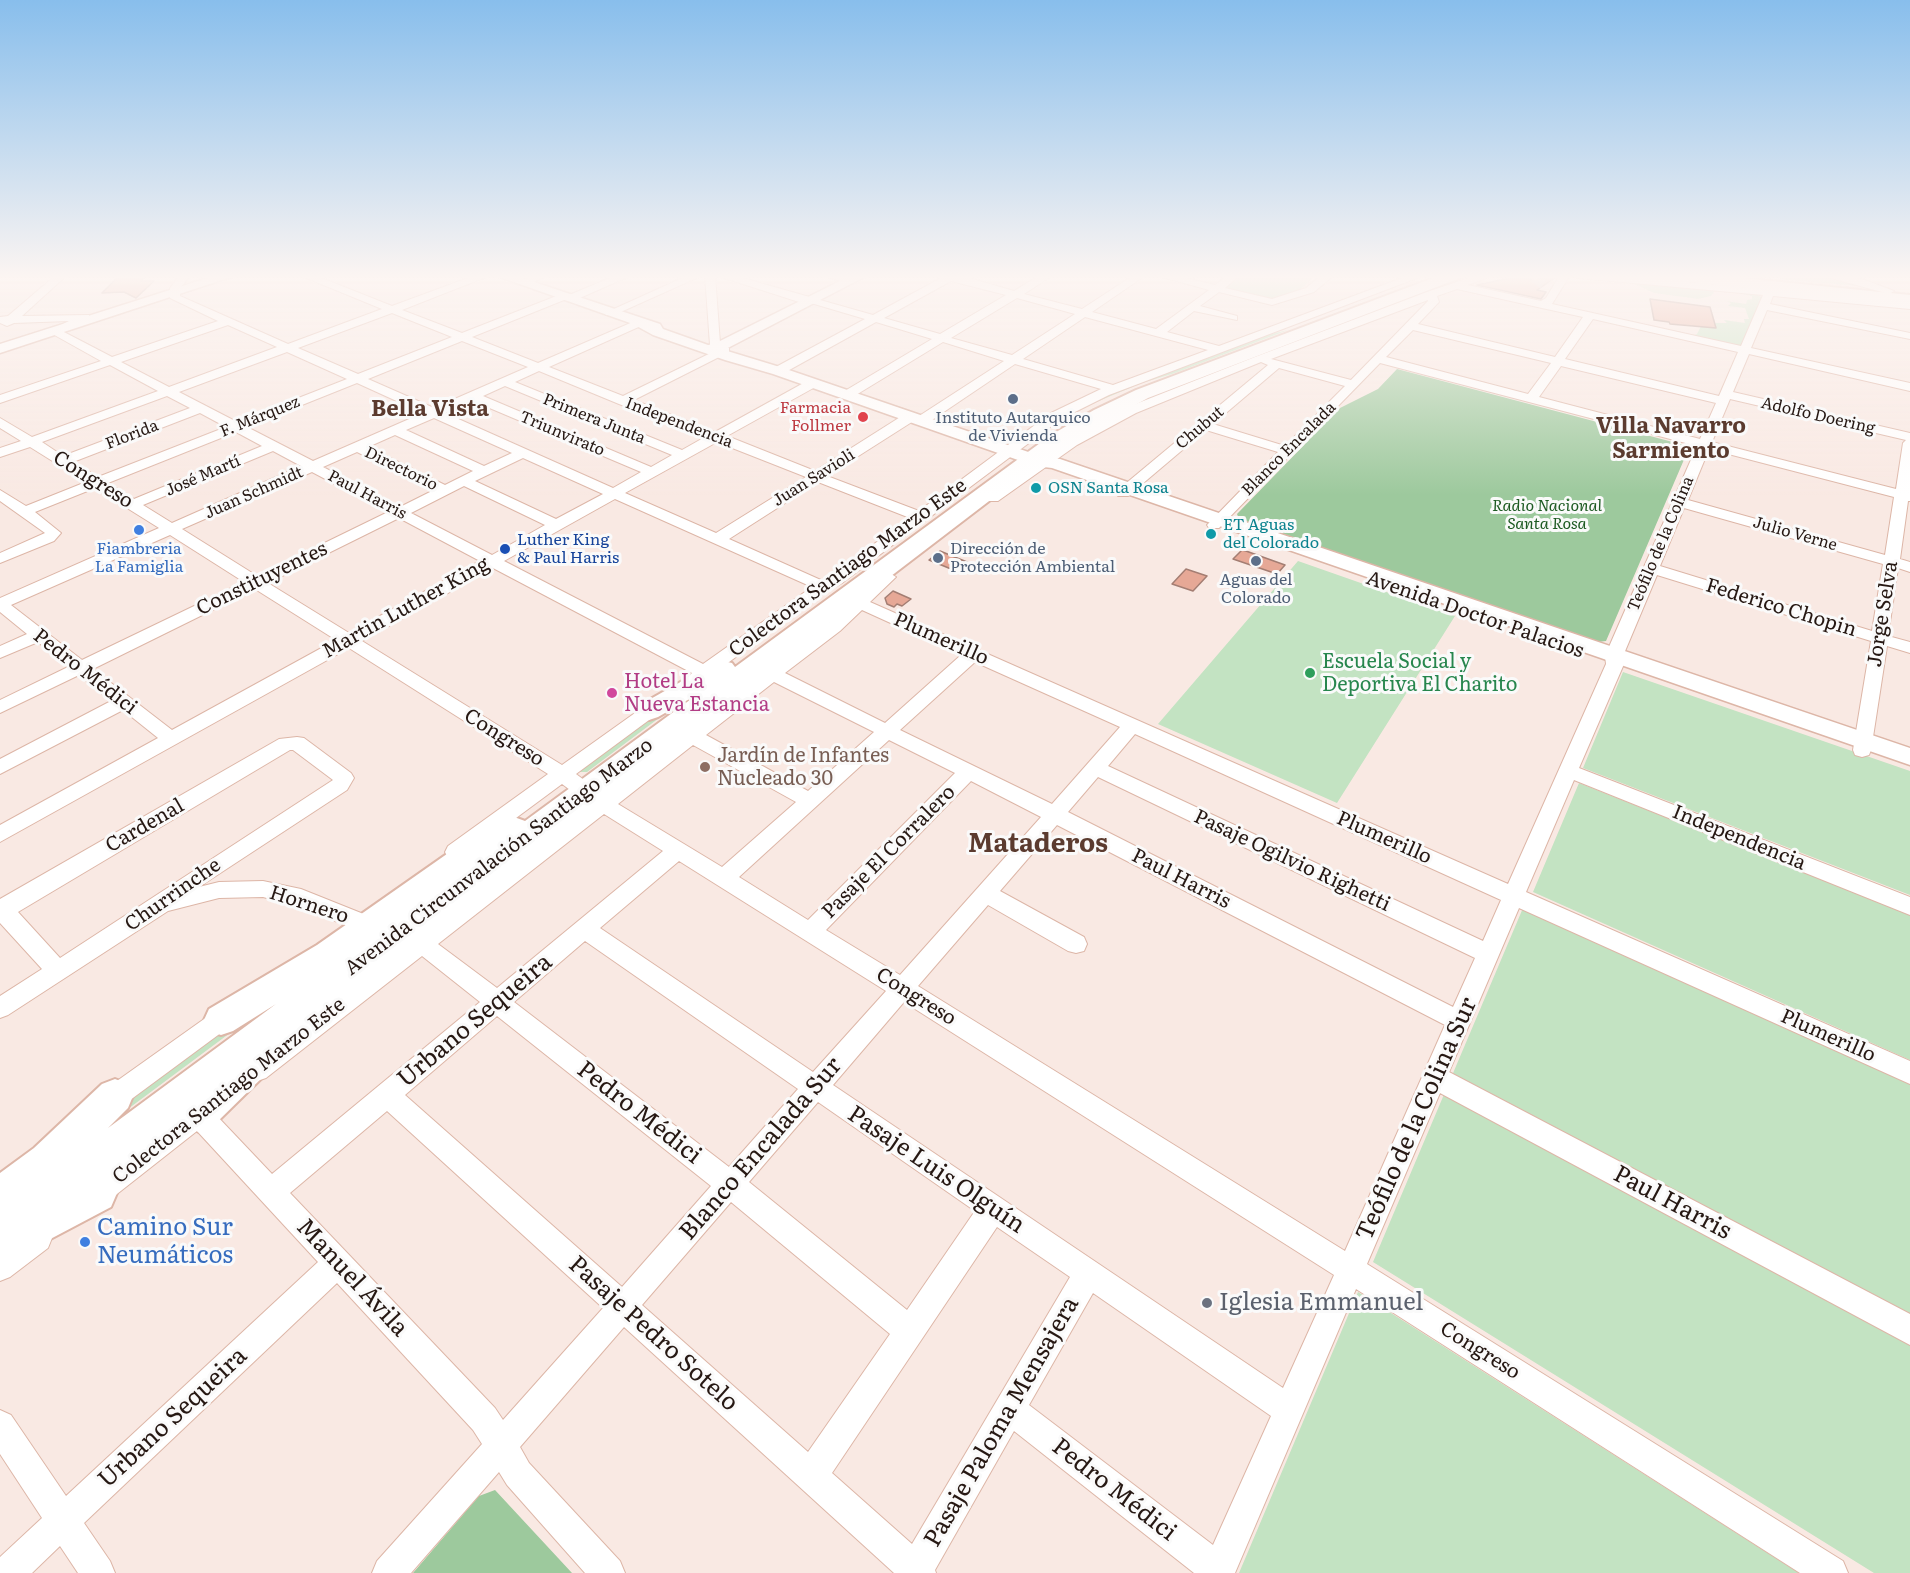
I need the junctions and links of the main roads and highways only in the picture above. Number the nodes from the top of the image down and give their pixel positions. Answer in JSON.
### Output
{"nodes":[{"id":1,"x":716,"y":348,"type":"edge"},
{"id":2,"x":1249,"y":348,"type":"edge"},
{"id":3,"x":1264,"y":348,"type":"edge"},
{"id":4,"x":1276,"y":348,"type":"edge"},
{"id":5,"x":1259,"y":359,"type":"road end"},
{"id":6,"x":1180,"y":374,"type":"junction"},
{"id":7,"x":1164,"y":396,"type":"road end"},
{"id":8,"x":1049,"y":421,"type":"road end"},
{"id":9,"x":1031,"y":454,"type":"junction"},
{"id":10,"x":840,"y":594,"type":"junction"},
{"id":11,"x":815,"y":641,"type":"road end"},
{"id":12,"x":650,"y":711,"type":"road end"},
{"id":13,"x":1863,"y":746,"type":"junction"},
{"id":14,"x":633,"y":757,"type":"junction"},
{"id":15,"x":1910,"y":758,"type":"edge"},
{"id":16,"x":1910,"y":766,"type":"edge"},
{"id":17,"x":582,"y":789,"type":"junction"},
{"id":18,"x":537,"y":815,"type":"junction"},
{"id":19,"x":481,"y":871,"type":"junction"},
{"id":20,"x":221,"y":1020,"type":"road end"},
{"id":21,"x":115,"y":1096,"type":"road end"},
{"id":22,"x":199,"y":1115,"type":"road end"},
{"id":23,"x":97,"y":1193,"type":"road end"},
{"id":24,"x":0,"y":1197,"type":"edge"},
{"id":25,"x":0,"y":1213,"type":"edge"},
{"id":26,"x":0,"y":1232,"type":"edge"},
{"id":27,"x":0,"y":1248,"type":"edge"}],
"edges":[{"from":1,"to":9,"type":"main road","name":"Avenida Doctor Palacios"},
{"from":2,"to":6,"type":"highway","name":"Avenida Circunvalación Santiago Marzo"},
{"from":3,"to":9,"type":"highway","name":"Avenida Circunvalación Santiago Marzo"},
{"from":4,"to":5,"type":"highway"},
{"from":6,"to":8,"type":"highway"},
{"from":6,"to":9,"type":"highway","name":"Avenida Circunvalación Santiago Marzo"},
{"from":7,"to":9,"type":"highway"},
{"from":9,"to":10,"type":"highway","name":"Avenida Circunvalación Santiago Marzo"},
{"from":9,"to":13,"type":"main road","name":"Avenida Doctor Palacios"},
{"from":9,"to":14,"type":"highway","name":"Avenida Circunvalación Santiago Marzo"},
{"from":10,"to":12,"type":"highway"},
{"from":10,"to":17,"type":"highway","name":"Avenida Circunvalación Santiago Marzo"},
{"from":11,"to":14,"type":"highway"},
{"from":13,"to":15,"type":"main road","name":"Avenida Doctor Palacios"},
{"from":13,"to":16,"type":"main road","name":"Avenida Doctor Palacios"},
{"from":14,"to":17,"type":"highway","name":"Avenida Circunvalación Santiago Marzo"},
{"from":17,"to":18,"type":"highway","name":"Avenida Circunvalación Santiago Marzo"},
{"from":17,"to":19,"type":"highway","name":"Avenida Circunvalación Santiago Marzo"},
{"from":18,"to":20,"type":"highway"},
{"from":18,"to":25,"type":"highway","name":"Avenida Circunvalación Santiago Marzo"},
{"from":19,"to":22,"type":"highway"},
{"from":19,"to":26,"type":"highway","name":"Avenida Circunvalación Santiago Marzo"},
{"from":21,"to":24,"type":"highway"},
{"from":23,"to":27,"type":"highway"}]}
